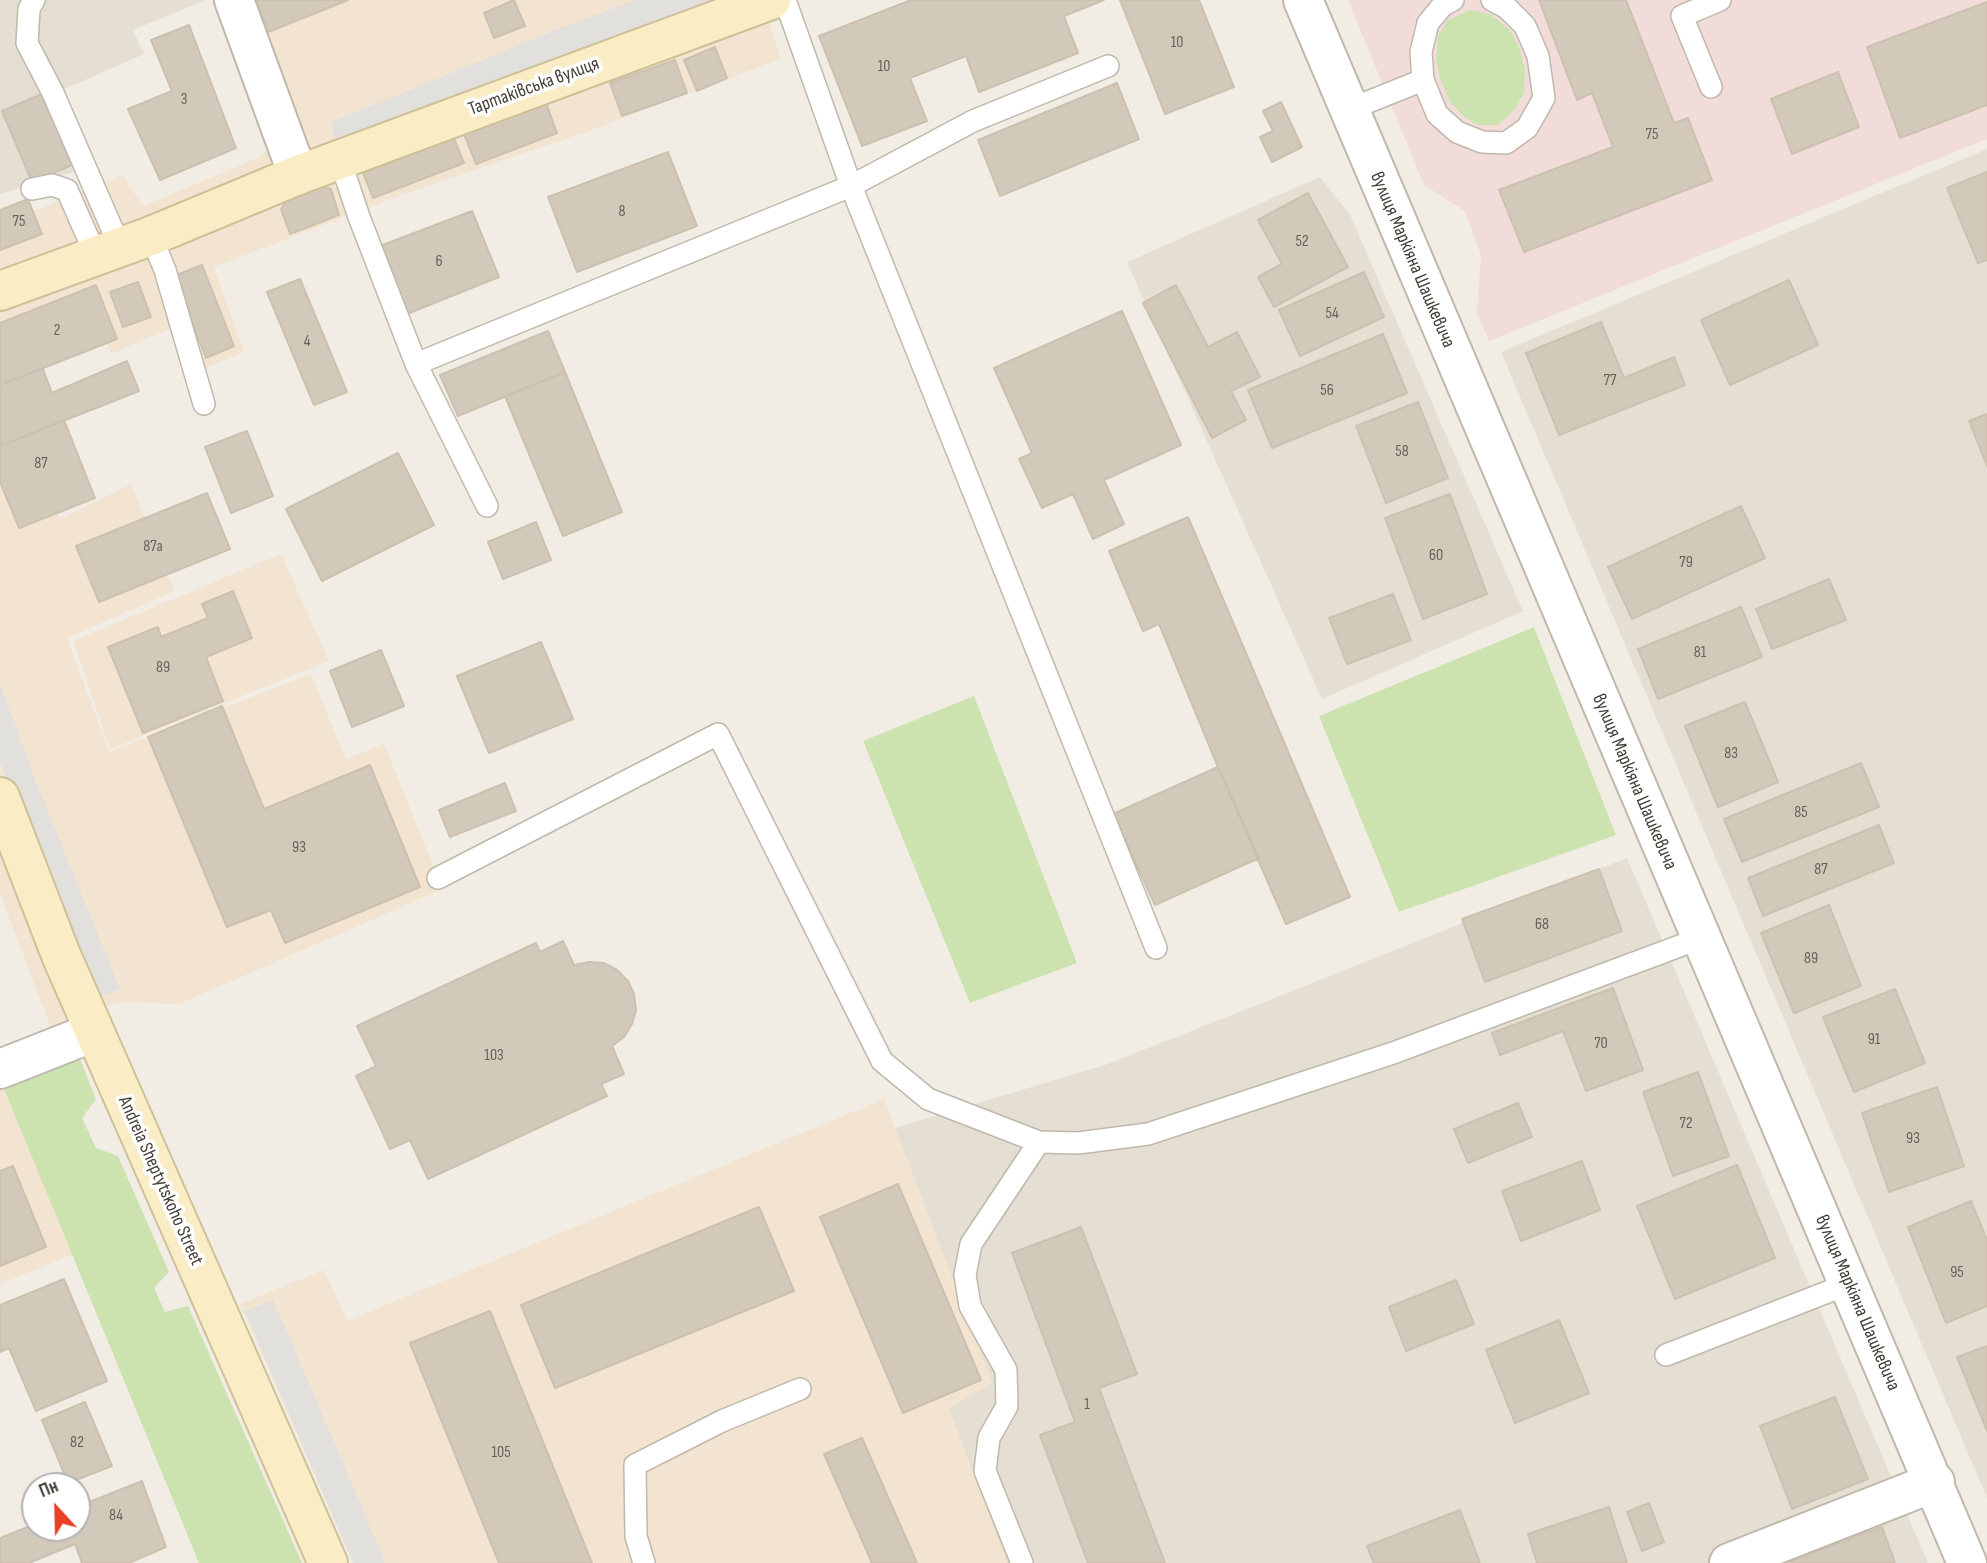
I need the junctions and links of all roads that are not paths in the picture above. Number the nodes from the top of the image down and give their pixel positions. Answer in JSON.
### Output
{"nodes":[{"id":1,"x":34,"y":0,"type":"edge"},
{"id":2,"x":234,"y":0,"type":"edge"},
{"id":3,"x":1303,"y":0,"type":"edge"},
{"id":4,"x":1453,"y":0,"type":"edge"},
{"id":5,"x":1492,"y":0,"type":"edge"},
{"id":6,"x":1720,"y":0,"type":"edge"},
{"id":7,"x":768,"y":1,"type":"edge"},
{"id":8,"x":1108,"y":66,"type":"dead end"},
{"id":9,"x":1423,"y":80,"type":"junction"},
{"id":10,"x":1711,"y":87,"type":"dead end"},
{"id":11,"x":1348,"y":110,"type":"junction"},
{"id":12,"x":340,"y":160,"type":"junction"},
{"id":13,"x":298,"y":175,"type":"junction"},
{"id":14,"x":851,"y":186,"type":"junction"},
{"id":15,"x":32,"y":189,"type":"dead end"},
{"id":16,"x":122,"y":246,"type":"junction"},
{"id":17,"x":0,"y":291,"type":"edge"},
{"id":18,"x":416,"y":364,"type":"junction"},
{"id":19,"x":204,"y":404,"type":"dead end"},
{"id":20,"x":487,"y":506,"type":"dead end"},
{"id":21,"x":0,"y":797,"type":"edge"},
{"id":22,"x":438,"y":878,"type":"dead end"},
{"id":23,"x":1701,"y":938,"type":"junction"},
{"id":24,"x":1156,"y":948,"type":"dead end"},
{"id":25,"x":94,"y":1032,"type":"junction"},
{"id":26,"x":0,"y":1069,"type":"edge"},
{"id":27,"x":1039,"y":1142,"type":"junction"},
{"id":28,"x":1848,"y":1284,"type":"junction"},
{"id":29,"x":1666,"y":1355,"type":"dead end"},
{"id":30,"x":800,"y":1389,"type":"dead end"},
{"id":31,"x":1935,"y":1482,"type":"junction"},
{"id":32,"x":328,"y":1563,"type":"edge"},
{"id":33,"x":645,"y":1563,"type":"edge"},
{"id":34,"x":1022,"y":1563,"type":"edge"},
{"id":35,"x":1729,"y":1563,"type":"edge"},
{"id":36,"x":1967,"y":1563,"type":"edge"}],
"edges":[{"from":1,"to":16,"type":"lane"},
{"from":2,"to":13,"type":"street"},
{"from":3,"to":11,"type":"street","name":"вулиця Маркіяна Шашкевича"},
{"from":4,"to":9,"type":"lane"},
{"from":5,"to":9,"type":"lane"},
{"from":6,"to":10,"type":"lane"},
{"from":7,"to":12,"type":"street","name":"Тартаківська вулиця"},
{"from":7,"to":14,"type":"lane"},
{"from":8,"to":14,"type":"lane"},
{"from":9,"to":11,"type":"lane"},
{"from":11,"to":23,"type":"street","name":"вулиця Маркіяна Шашкевича"},
{"from":12,"to":13,"type":"street","name":"Тартаківська вулиця"},
{"from":12,"to":18,"type":"lane"},
{"from":13,"to":16,"type":"street","name":"Тартаківська вулиця"},
{"from":14,"to":18,"type":"lane"},
{"from":14,"to":24,"type":"lane"},
{"from":15,"to":16,"type":"lane"},
{"from":16,"to":17,"type":"street","name":"Тартаківська вулиця"},
{"from":16,"to":19,"type":"lane"},
{"from":18,"to":20,"type":"lane"},
{"from":21,"to":25,"type":"street","name":"Andreia Sheptytskoho Street"},
{"from":22,"to":27,"type":"lane"},
{"from":23,"to":27,"type":"lane"},
{"from":23,"to":28,"type":"street","name":"вулиця Маркіяна Шашкевича"},
{"from":25,"to":26,"type":"street"},
{"from":25,"to":32,"type":"street","name":"Andreia Sheptytskoho Street"},
{"from":27,"to":34,"type":"lane"},
{"from":28,"to":29,"type":"lane"},
{"from":28,"to":31,"type":"street","name":"вулиця Маркіяна Шашкевича"},
{"from":30,"to":33,"type":"lane"},
{"from":31,"to":35,"type":"street"},
{"from":31,"to":36,"type":"street","name":"вулиця Маркіяна Шашкевича"}]}
